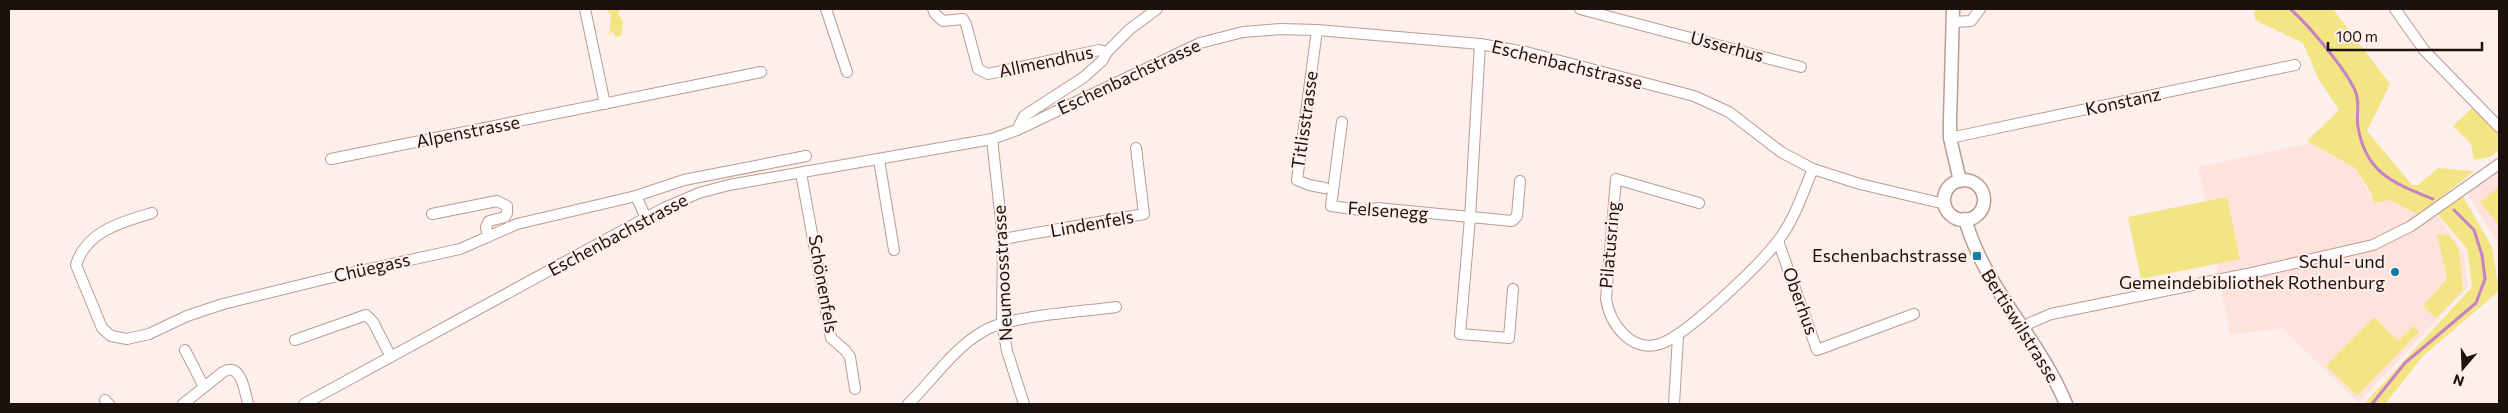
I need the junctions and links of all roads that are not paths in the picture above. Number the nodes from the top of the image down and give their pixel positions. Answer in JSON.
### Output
{"nodes":[{"id":1,"x":585,"y":9,"type":"edge"},
{"id":2,"x":826,"y":9,"type":"edge"},
{"id":3,"x":933,"y":9,"type":"edge"},
{"id":4,"x":1157,"y":9,"type":"edge"},
{"id":5,"x":1580,"y":9,"type":"edge"},
{"id":6,"x":1953,"y":9,"type":"edge"},
{"id":7,"x":1980,"y":9,"type":"edge"},
{"id":8,"x":2395,"y":9,"type":"edge"},
{"id":9,"x":1953,"y":22,"type":"junction"},
{"id":10,"x":1317,"y":30,"type":"junction"},
{"id":11,"x":1480,"y":44,"type":"junction"},
{"id":12,"x":1107,"y":52,"type":"junction"},
{"id":13,"x":2295,"y":66,"type":"dead end"},
{"id":14,"x":1801,"y":67,"type":"dead end"},
{"id":15,"x":761,"y":72,"type":"dead end"},
{"id":16,"x":847,"y":72,"type":"dead end"},
{"id":17,"x":605,"y":104,"type":"junction"},
{"id":18,"x":1342,"y":122,"type":"dead end"},
{"id":19,"x":2499,"y":127,"type":"edge"},
{"id":20,"x":1017,"y":130,"type":"junction"},
{"id":21,"x":1950,"y":138,"type":"junction"},
{"id":22,"x":992,"y":139,"type":"junction"},
{"id":23,"x":1136,"y":148,"type":"dead end"},
{"id":24,"x":806,"y":156,"type":"dead end"},
{"id":25,"x":332,"y":160,"type":"dead end"},
{"id":26,"x":879,"y":160,"type":"junction"},
{"id":27,"x":2499,"y":164,"type":"edge"},
{"id":28,"x":1812,"y":169,"type":"junction"},
{"id":29,"x":801,"y":173,"type":"junction"},
{"id":30,"x":1960,"y":180,"type":"junction"},
{"id":31,"x":1520,"y":181,"type":"dead end"},
{"id":32,"x":1325,"y":188,"type":"dead end"},
{"id":33,"x":636,"y":196,"type":"junction"},
{"id":34,"x":1699,"y":203,"type":"dead end"},
{"id":35,"x":1945,"y":204,"type":"junction"},
{"id":36,"x":152,"y":213,"type":"dead end"},
{"id":37,"x":432,"y":214,"type":"dead end"},
{"id":38,"x":646,"y":218,"type":"junction"},
{"id":39,"x":1470,"y":218,"type":"junction"},
{"id":40,"x":1964,"y":219,"type":"junction"},
{"id":41,"x":488,"y":237,"type":"junction"},
{"id":42,"x":1003,"y":239,"type":"junction"},
{"id":43,"x":1778,"y":240,"type":"junction"},
{"id":44,"x":894,"y":250,"type":"dead end"},
{"id":45,"x":1513,"y":289,"type":"dead end"},
{"id":46,"x":1116,"y":307,"type":"dead end"},
{"id":47,"x":1914,"y":314,"type":"dead end"},
{"id":48,"x":1002,"y":323,"type":"junction"},
{"id":49,"x":2024,"y":330,"type":"junction"},
{"id":50,"x":1678,"y":336,"type":"junction"},
{"id":51,"x":295,"y":340,"type":"dead end"},
{"id":52,"x":185,"y":350,"type":"dead end"},
{"id":53,"x":391,"y":357,"type":"junction"},
{"id":54,"x":204,"y":387,"type":"junction"},
{"id":55,"x":855,"y":389,"type":"dead end"},
{"id":56,"x":183,"y":404,"type":"edge"},
{"id":57,"x":248,"y":404,"type":"edge"},
{"id":58,"x":304,"y":404,"type":"edge"},
{"id":59,"x":908,"y":404,"type":"edge"},
{"id":60,"x":1024,"y":404,"type":"edge"},
{"id":61,"x":1674,"y":404,"type":"edge"},
{"id":62,"x":2066,"y":404,"type":"edge"}],
"edges":[{"from":1,"to":17,"type":"street"},
{"from":2,"to":16,"type":"street"},
{"from":3,"to":12,"type":"street","name":"Allmendhus"},
{"from":4,"to":12,"type":"street"},
{"from":5,"to":14,"type":"street","name":"Usserhus"},
{"from":6,"to":9,"type":"main road"},
{"from":7,"to":9,"type":"street"},
{"from":8,"to":19,"type":"street"},
{"from":9,"to":21,"type":"main road"},
{"from":10,"to":11,"type":"street","name":"Eschenbachstrasse"},
{"from":10,"to":20,"type":"street","name":"Eschenbachstrasse"},
{"from":10,"to":32,"type":"street","name":"Titlisstrasse"},
{"from":11,"to":28,"type":"street","name":"Eschenbachstrasse"},
{"from":11,"to":39,"type":"street"},
{"from":12,"to":20,"type":"street"},
{"from":13,"to":21,"type":"street","name":"Konstanz"},
{"from":15,"to":17,"type":"street","name":"Alpenstrasse"},
{"from":17,"to":25,"type":"street","name":"Alpenstrasse"},
{"from":18,"to":39,"type":"street","name":"Felsenegg"},
{"from":20,"to":22,"type":"street","name":"Eschenbachstrasse"},
{"from":21,"to":30,"type":"main road"},
{"from":22,"to":26,"type":"street","name":"Eschenbachstrasse"},
{"from":22,"to":42,"type":"street","name":"Neumoosstrasse"},
{"from":23,"to":42,"type":"street","name":"Lindenfels"},
{"from":24,"to":33,"type":"street","name":"Chüegass"},
{"from":26,"to":29,"type":"street","name":"Eschenbachstrasse"},
{"from":26,"to":44,"type":"street"},
{"from":27,"to":49,"type":"street"},
{"from":28,"to":35,"type":"street","name":"Eschenbachstrasse"},
{"from":28,"to":43,"type":"street","name":"Pilatusring"},
{"from":29,"to":38,"type":"street","name":"Eschenbachstrasse"},
{"from":29,"to":55,"type":"street","name":"Schönenfels"},
{"from":30,"to":35,"type":"main road"},
{"from":30,"to":40,"type":"main road"},
{"from":31,"to":39,"type":"street","name":"Felsenegg"},
{"from":33,"to":38,"type":"street"},
{"from":33,"to":41,"type":"street","name":"Chüegass"},
{"from":34,"to":50,"type":"street","name":"Pilatusring"},
{"from":35,"to":40,"type":"main road"},
{"from":36,"to":41,"type":"street","name":"Chüegass"},
{"from":37,"to":41,"type":"street"},
{"from":38,"to":53,"type":"street","name":"Eschenbachstrasse"},
{"from":39,"to":45,"type":"street"},
{"from":40,"to":49,"type":"main road","name":"Bertiswilstrasse"},
{"from":42,"to":48,"type":"street","name":"Neumoosstrasse"},
{"from":43,"to":47,"type":"street","name":"Oberhus"},
{"from":43,"to":50,"type":"street","name":"Pilatusring"},
{"from":46,"to":48,"type":"street"},
{"from":48,"to":59,"type":"street"},
{"from":48,"to":60,"type":"street","name":"Neumoosstrasse"},
{"from":49,"to":62,"type":"main road","name":"Bertiswilstrasse"},
{"from":50,"to":61,"type":"street"},
{"from":51,"to":53,"type":"street"},
{"from":52,"to":54,"type":"street"},
{"from":53,"to":58,"type":"street","name":"Eschenbachstrasse"},
{"from":54,"to":56,"type":"street"},
{"from":54,"to":57,"type":"street"}]}
